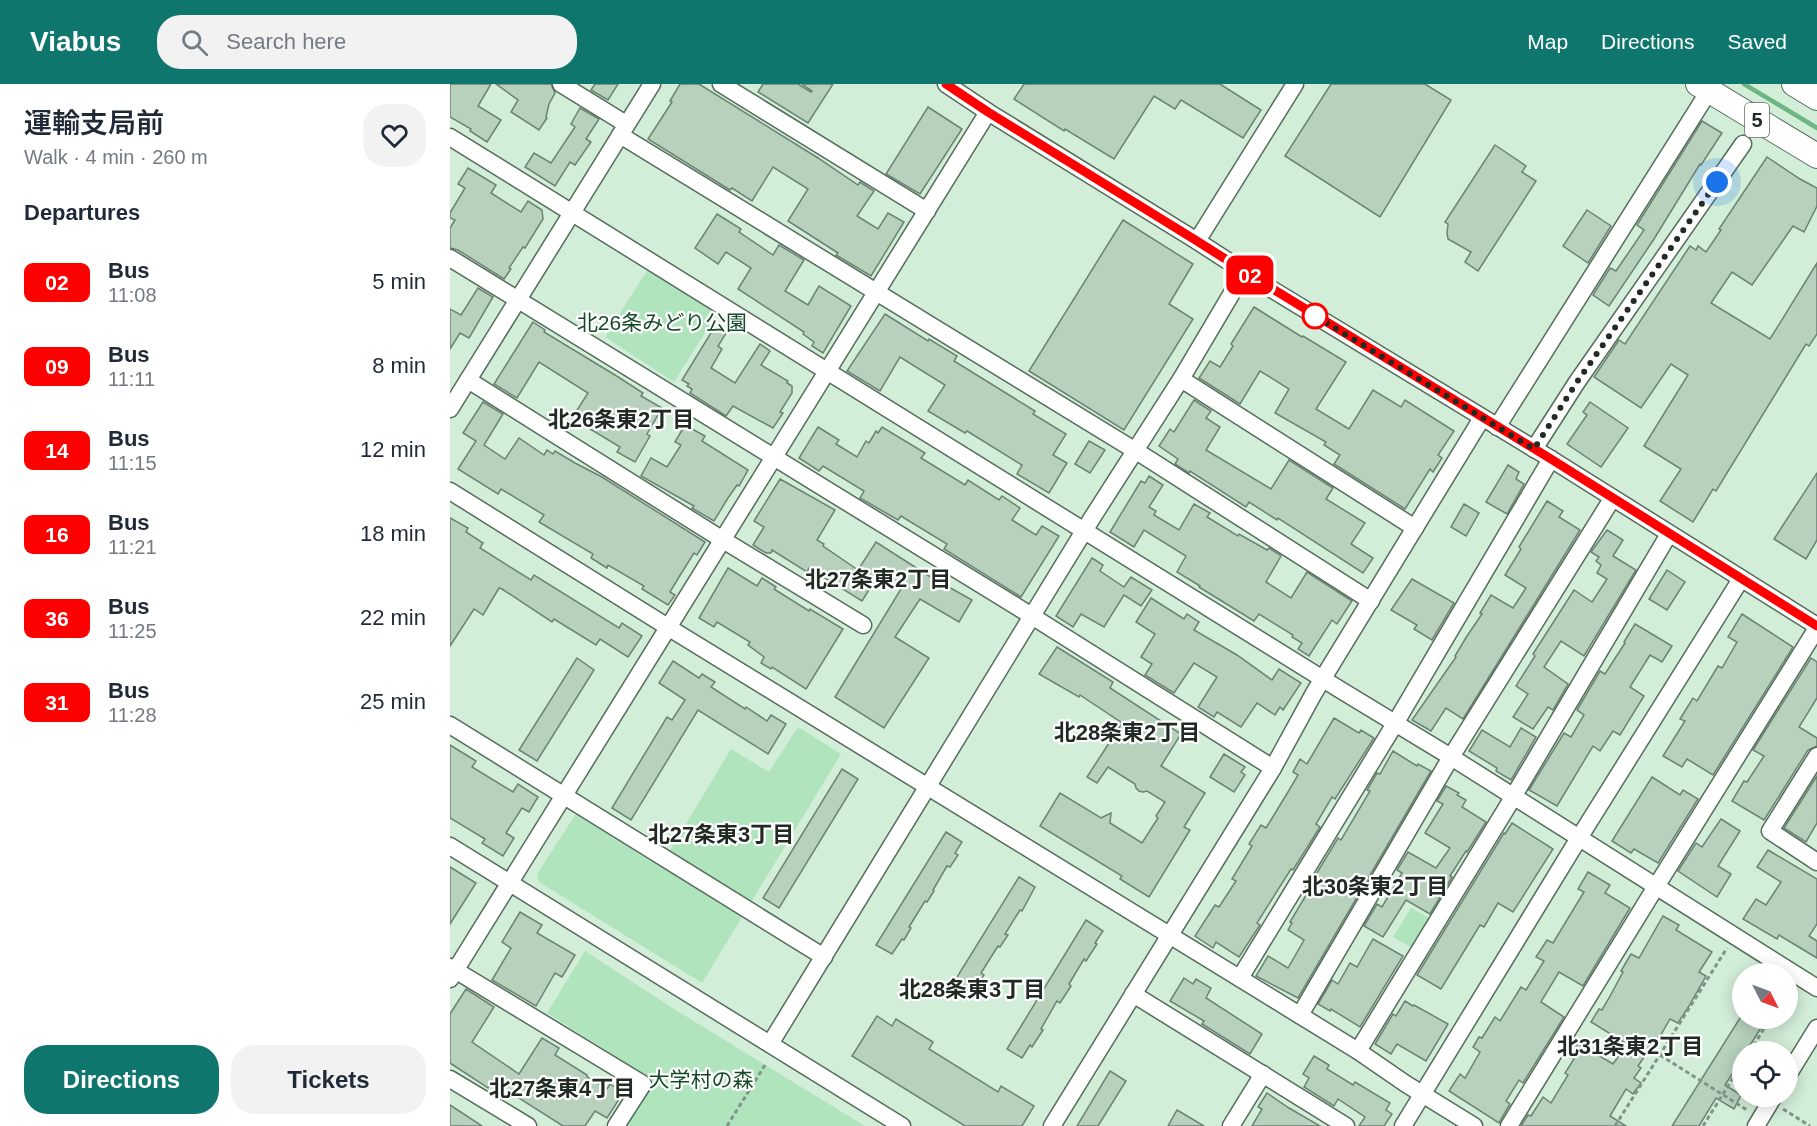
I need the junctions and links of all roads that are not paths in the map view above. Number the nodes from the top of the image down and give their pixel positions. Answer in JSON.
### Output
{"nodes":[{"id":1,"x":561,"y":84,"type":"edge"},
{"id":2,"x":651,"y":84,"type":"edge"},
{"id":3,"x":721,"y":84,"type":"edge"},
{"id":4,"x":1295,"y":84,"type":"edge"},
{"id":5,"x":1794,"y":84,"type":"edge"},
{"id":6,"x":952,"y":86,"type":"edge"},
{"id":7,"x":1704,"y":87,"type":"edge"},
{"id":8,"x":1817,"y":98,"type":"edge"},
{"id":9,"x":988,"y":112,"type":"junction"},
{"id":10,"x":623,"y":130,"type":"junction"},
{"id":11,"x":450,"y":136,"type":"edge"},
{"id":12,"x":1743,"y":144,"type":"dead end"},
{"id":13,"x":1817,"y":156,"type":"edge"},
{"id":14,"x":927,"y":211,"type":"junction"},
{"id":15,"x":572,"y":213,"type":"junction"},
{"id":16,"x":1197,"y":241,"type":"junction"},
{"id":17,"x":450,"y":258,"type":"edge"},
{"id":18,"x":1245,"y":271,"type":"junction"},
{"id":19,"x":876,"y":292,"type":"junction"},
{"id":20,"x":518,"y":300,"type":"junction"},
{"id":21,"x":827,"y":370,"type":"junction"},
{"id":22,"x":1181,"y":379,"type":"junction"},
{"id":23,"x":468,"y":380,"type":"junction"},
{"id":24,"x":450,"y":409,"type":"edge"},
{"id":25,"x":1489,"y":422,"type":"junction"},
{"id":26,"x":1534,"y":449,"type":"junction"},
{"id":27,"x":1136,"y":451,"type":"junction"},
{"id":28,"x":773,"y":457,"type":"junction"},
{"id":29,"x":1551,"y":459,"type":"junction"},
{"id":30,"x":450,"y":491,"type":"edge"},
{"id":31,"x":1612,"y":499,"type":"junction"},
{"id":32,"x":1415,"y":528,"type":"junction"},
{"id":33,"x":1084,"y":531,"type":"junction"},
{"id":34,"x":1669,"y":534,"type":"junction"},
{"id":35,"x":723,"y":540,"type":"junction"},
{"id":36,"x":1741,"y":579,"type":"junction"},
{"id":37,"x":1371,"y":601,"type":"junction"},
{"id":38,"x":1033,"y":617,"type":"junction"},
{"id":39,"x":863,"y":625,"type":"dead end"},
{"id":40,"x":668,"y":627,"type":"junction"},
{"id":41,"x":1817,"y":627,"type":"edge"},
{"id":42,"x":1323,"y":679,"type":"junction"},
{"id":43,"x":1396,"y":723,"type":"junction"},
{"id":44,"x":450,"y":725,"type":"edge"},
{"id":45,"x":1451,"y":757,"type":"junction"},
{"id":46,"x":1816,"y":759,"type":"edge"},
{"id":47,"x":1273,"y":768,"type":"junction"},
{"id":48,"x":929,"y":787,"type":"junction"},
{"id":49,"x":564,"y":796,"type":"junction"},
{"id":50,"x":1512,"y":797,"type":"junction"},
{"id":51,"x":1579,"y":838,"type":"junction"},
{"id":52,"x":450,"y":846,"type":"edge"},
{"id":53,"x":1817,"y":862,"type":"edge"},
{"id":54,"x":510,"y":884,"type":"junction"},
{"id":55,"x":1656,"y":886,"type":"junction"},
{"id":56,"x":1169,"y":935,"type":"junction"},
{"id":57,"x":824,"y":957,"type":"junction"},
{"id":58,"x":452,"y":972,"type":"edge"},
{"id":59,"x":1240,"y":978,"type":"junction"},
{"id":60,"x":1817,"y":988,"type":"edge"},
{"id":61,"x":1133,"y":994,"type":"junction"},
{"id":62,"x":1300,"y":1016,"type":"junction"},
{"id":63,"x":1817,"y":1028,"type":"edge"},
{"id":64,"x":770,"y":1044,"type":"junction"},
{"id":65,"x":1358,"y":1051,"type":"junction"},
{"id":66,"x":1798,"y":1058,"type":"edge"},
{"id":67,"x":1263,"y":1074,"type":"junction"},
{"id":68,"x":450,"y":1079,"type":"edge"},
{"id":69,"x":1422,"y":1094,"type":"junction"},
{"id":70,"x":1770,"y":1107,"type":"edge"},
{"id":71,"x":1752,"y":1119,"type":"edge"},
{"id":72,"x":528,"y":1126,"type":"edge"},
{"id":73,"x":616,"y":1126,"type":"edge"},
{"id":74,"x":902,"y":1126,"type":"edge"},
{"id":75,"x":1052,"y":1126,"type":"edge"},
{"id":76,"x":1231,"y":1126,"type":"edge"},
{"id":77,"x":1346,"y":1126,"type":"edge"},
{"id":78,"x":1403,"y":1126,"type":"edge"},
{"id":79,"x":1474,"y":1126,"type":"edge"},
{"id":80,"x":1509,"y":1126,"type":"edge"}],
"edges":[{"from":1,"to":10,"type":"street"},
{"from":2,"to":10,"type":"street"},
{"from":3,"to":14,"type":"street"},
{"from":4,"to":16,"type":"street"},
{"from":5,"to":8,"type":"highway","number":"5"},
{"from":6,"to":9,"type":"street"},
{"from":7,"to":13,"type":"highway","number":"5"},
{"from":7,"to":25,"type":"street"},
{"from":9,"to":14,"type":"street"},
{"from":9,"to":16,"type":"street"},
{"from":10,"to":15,"type":"street"},
{"from":10,"to":19,"type":"street"},
{"from":11,"to":15,"type":"street"},
{"from":12,"to":26,"type":"street"},
{"from":14,"to":19,"type":"street"},
{"from":15,"to":20,"type":"street"},
{"from":15,"to":21,"type":"street"},
{"from":16,"to":18,"type":"street"},
{"from":17,"to":20,"type":"street"},
{"from":18,"to":22,"type":"street"},
{"from":18,"to":25,"type":"street"},
{"from":19,"to":21,"type":"street"},
{"from":19,"to":27,"type":"street"},
{"from":20,"to":23,"type":"street"},
{"from":20,"to":28,"type":"street"},
{"from":21,"to":28,"type":"street"},
{"from":21,"to":33,"type":"street"},
{"from":22,"to":27,"type":"street"},
{"from":22,"to":32,"type":"street"},
{"from":23,"to":24,"type":"street"},
{"from":23,"to":35,"type":"street"},
{"from":25,"to":26,"type":"street"},
{"from":25,"to":32,"type":"street"},
{"from":26,"to":29,"type":"street"},
{"from":27,"to":33,"type":"street"},
{"from":27,"to":37,"type":"street"},
{"from":28,"to":35,"type":"street"},
{"from":28,"to":38,"type":"street"},
{"from":29,"to":31,"type":"street"},
{"from":29,"to":43,"type":"street"},
{"from":30,"to":40,"type":"street"},
{"from":31,"to":34,"type":"street"},
{"from":31,"to":45,"type":"street"},
{"from":32,"to":37,"type":"street"},
{"from":33,"to":38,"type":"street"},
{"from":33,"to":42,"type":"street"},
{"from":34,"to":36,"type":"street"},
{"from":34,"to":50,"type":"street"},
{"from":35,"to":39,"type":"street"},
{"from":35,"to":40,"type":"street"},
{"from":36,"to":41,"type":"street"},
{"from":36,"to":51,"type":"street"},
{"from":37,"to":42,"type":"street"},
{"from":38,"to":47,"type":"street"},
{"from":38,"to":48,"type":"street"},
{"from":40,"to":48,"type":"street"},
{"from":40,"to":49,"type":"street"},
{"from":41,"to":55,"type":"street"},
{"from":42,"to":43,"type":"street"},
{"from":42,"to":47,"type":"street"},
{"from":43,"to":45,"type":"street"},
{"from":43,"to":59,"type":"street"},
{"from":44,"to":49,"type":"street"},
{"from":45,"to":50,"type":"street"},
{"from":45,"to":62,"type":"street"},
{"from":46,"to":53,"type":"street"},
{"from":47,"to":56,"type":"street"},
{"from":48,"to":56,"type":"street"},
{"from":48,"to":57,"type":"street"},
{"from":49,"to":54,"type":"street"},
{"from":49,"to":57,"type":"street"},
{"from":50,"to":51,"type":"street"},
{"from":50,"to":65,"type":"street"},
{"from":51,"to":55,"type":"street"},
{"from":51,"to":69,"type":"street"},
{"from":52,"to":54,"type":"street"},
{"from":54,"to":58,"type":"street"},
{"from":54,"to":64,"type":"street"},
{"from":55,"to":60,"type":"street"},
{"from":55,"to":80,"type":"street"},
{"from":56,"to":59,"type":"street"},
{"from":56,"to":61,"type":"street"},
{"from":57,"to":64,"type":"street"},
{"from":58,"to":73,"type":"street"},
{"from":59,"to":62,"type":"street"},
{"from":61,"to":67,"type":"street"},
{"from":61,"to":75,"type":"street"},
{"from":62,"to":65,"type":"street"},
{"from":63,"to":66,"type":"street"},
{"from":64,"to":74,"type":"street"},
{"from":65,"to":69,"type":"street"},
{"from":67,"to":76,"type":"street"},
{"from":67,"to":77,"type":"street"},
{"from":68,"to":72,"type":"street"},
{"from":69,"to":78,"type":"street"},
{"from":69,"to":79,"type":"street"},
{"from":70,"to":71,"type":"street"}]}
